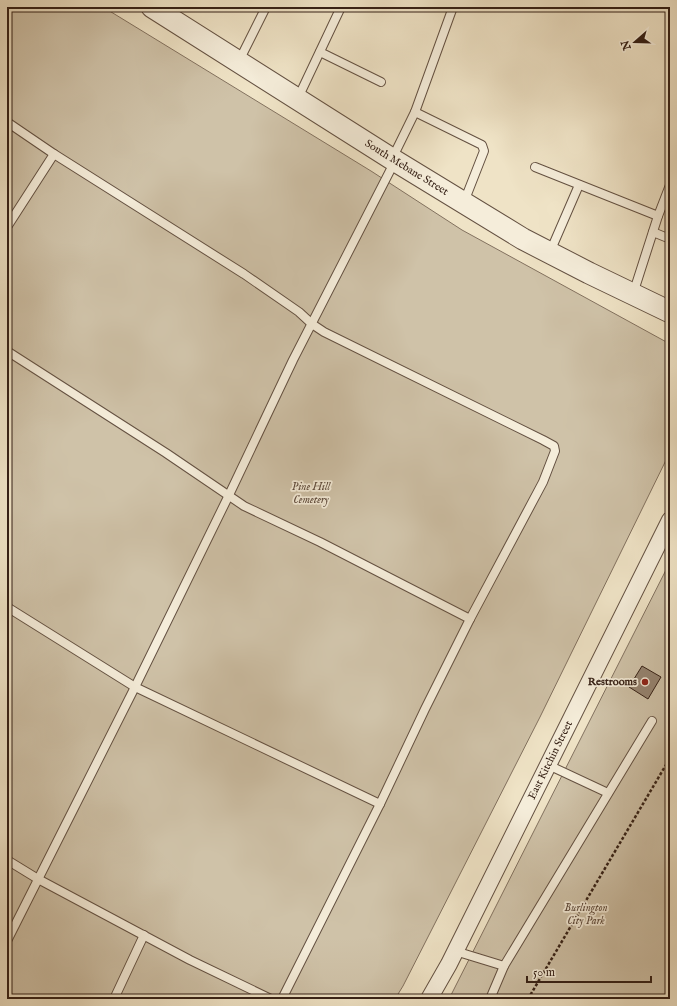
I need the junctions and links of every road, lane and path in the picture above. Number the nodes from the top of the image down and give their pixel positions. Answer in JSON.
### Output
{"nodes":[{"id":1,"x":152,"y":7,"type":"edge"},
{"id":2,"x":266,"y":7,"type":"edge"},
{"id":3,"x":341,"y":7,"type":"edge"},
{"id":4,"x":453,"y":7,"type":"edge"},
{"id":5,"x":320,"y":52,"type":"junction"},
{"id":6,"x":239,"y":62,"type":"junction"},
{"id":7,"x":381,"y":82,"type":"dead end"},
{"id":8,"x":297,"y":99,"type":"junction"},
{"id":9,"x":415,"y":112,"type":"junction"},
{"id":10,"x":7,"y":122,"type":"edge"},
{"id":11,"x":54,"y":154,"type":"junction"},
{"id":12,"x":394,"y":160,"type":"junction"},
{"id":13,"x":535,"y":167,"type":"dead end"},
{"id":14,"x":579,"y":185,"type":"junction"},
{"id":15,"x":670,"y":185,"type":"edge"},
{"id":16,"x":464,"y":203,"type":"junction"},
{"id":17,"x":658,"y":216,"type":"junction"},
{"id":18,"x":7,"y":227,"type":"edge"},
{"id":19,"x":653,"y":232,"type":"junction"},
{"id":20,"x":670,"y":239,"type":"edge"},
{"id":21,"x":550,"y":253,"type":"junction"},
{"id":22,"x":633,"y":294,"type":"junction"},
{"id":23,"x":670,"y":312,"type":"edge"},
{"id":24,"x":312,"y":324,"type":"junction"},
{"id":25,"x":7,"y":351,"type":"edge"},
{"id":26,"x":230,"y":495,"type":"junction"},
{"id":27,"x":670,"y":520,"type":"edge"},
{"id":28,"x":7,"y":607,"type":"edge"},
{"id":29,"x":470,"y":619,"type":"junction"},
{"id":30,"x":136,"y":687,"type":"junction"},
{"id":31,"x":652,"y":721,"type":"dead end"},
{"id":32,"x":670,"y":758,"type":"edge"},
{"id":33,"x":548,"y":765,"type":"junction"},
{"id":34,"x":608,"y":793,"type":"junction"},
{"id":35,"x":380,"y":804,"type":"junction"},
{"id":36,"x":7,"y":860,"type":"edge"},
{"id":37,"x":38,"y":879,"type":"junction"},
{"id":38,"x":144,"y":935,"type":"junction"},
{"id":39,"x":7,"y":941,"type":"edge"},
{"id":40,"x":455,"y":951,"type":"junction"},
{"id":41,"x":504,"y":966,"type":"junction"},
{"id":42,"x":114,"y":999,"type":"edge"},
{"id":43,"x":271,"y":999,"type":"edge"},
{"id":44,"x":282,"y":999,"type":"edge"},
{"id":45,"x":429,"y":999,"type":"edge"},
{"id":46,"x":490,"y":999,"type":"edge"},
{"id":47,"x":528,"y":999,"type":"edge"}],
"edges":[{"from":1,"to":6,"type":"street","name":"South Mebane Street"},
{"from":2,"to":6,"type":"lane"},
{"from":3,"to":5,"type":"lane"},
{"from":4,"to":9,"type":"lane"},
{"from":5,"to":7,"type":"lane"},
{"from":5,"to":8,"type":"lane"},
{"from":6,"to":8,"type":"street","name":"South Mebane Street"},
{"from":8,"to":12,"type":"street","name":"South Mebane Street"},
{"from":9,"to":12,"type":"lane"},
{"from":9,"to":16,"type":"lane"},
{"from":10,"to":11,"type":"lane"},
{"from":11,"to":18,"type":"lane"},
{"from":11,"to":24,"type":"lane"},
{"from":12,"to":16,"type":"street","name":"South Mebane Street"},
{"from":12,"to":24,"type":"lane"},
{"from":13,"to":14,"type":"lane"},
{"from":14,"to":17,"type":"lane"},
{"from":14,"to":21,"type":"lane"},
{"from":15,"to":17,"type":"lane"},
{"from":16,"to":21,"type":"street","name":"South Mebane Street"},
{"from":17,"to":19,"type":"lane"},
{"from":19,"to":20,"type":"lane"},
{"from":19,"to":22,"type":"lane"},
{"from":21,"to":22,"type":"street","name":"South Mebane Street"},
{"from":22,"to":23,"type":"street","name":"South Mebane Street"},
{"from":24,"to":26,"type":"lane"},
{"from":24,"to":29,"type":"lane"},
{"from":25,"to":26,"type":"lane"},
{"from":26,"to":29,"type":"lane"},
{"from":26,"to":30,"type":"lane"},
{"from":27,"to":33,"type":"street","name":"East Kitchin Street"},
{"from":28,"to":30,"type":"lane"},
{"from":29,"to":35,"type":"lane"},
{"from":30,"to":35,"type":"lane"},
{"from":30,"to":37,"type":"lane"},
{"from":31,"to":34,"type":"lane"},
{"from":32,"to":47,"type":"path"},
{"from":33,"to":34,"type":"lane"},
{"from":33,"to":40,"type":"street","name":"East Kitchin Street"},
{"from":34,"to":41,"type":"lane"},
{"from":35,"to":44,"type":"lane"},
{"from":36,"to":37,"type":"lane"},
{"from":37,"to":38,"type":"lane"},
{"from":37,"to":39,"type":"lane"},
{"from":38,"to":42,"type":"lane"},
{"from":38,"to":43,"type":"lane"},
{"from":40,"to":41,"type":"lane"},
{"from":40,"to":45,"type":"street","name":"East Kitchin Street"},
{"from":41,"to":46,"type":"lane"}]}
